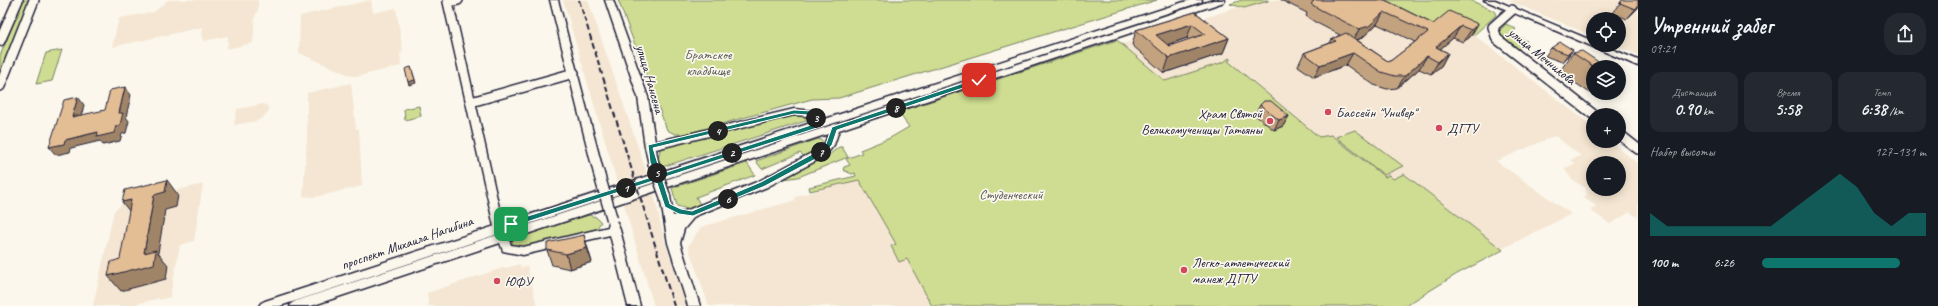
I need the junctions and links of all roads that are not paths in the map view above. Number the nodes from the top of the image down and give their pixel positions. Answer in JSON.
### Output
{"nodes":[{"id":1,"x":18,"y":0,"type":"edge"},
{"id":2,"x":34,"y":0,"type":"edge"},
{"id":3,"x":458,"y":0,"type":"edge"},
{"id":4,"x":554,"y":0,"type":"edge"},
{"id":5,"x":609,"y":0,"type":"edge"},
{"id":6,"x":1198,"y":0,"type":"edge"},
{"id":7,"x":1221,"y":0,"type":"edge"},
{"id":8,"x":1488,"y":0,"type":"edge"},
{"id":9,"x":1512,"y":10,"type":"junction"},
{"id":10,"x":0,"y":41,"type":"edge"},
{"id":11,"x":1586,"y":42,"type":"edge"},
{"id":12,"x":1610,"y":52,"type":"edge"},
{"id":13,"x":1638,"y":64,"type":"edge"},
{"id":14,"x":574,"y":73,"type":"junction"},
{"id":15,"x":0,"y":86,"type":"edge"},
{"id":16,"x":471,"y":102,"type":"junction"},
{"id":17,"x":1586,"y":109,"type":"edge"},
{"id":18,"x":834,"y":128,"type":"junction"},
{"id":19,"x":820,"y":129,"type":"junction"},
{"id":20,"x":830,"y":140,"type":"junction"},
{"id":21,"x":1626,"y":140,"type":"edge"},
{"id":22,"x":650,"y":147,"type":"junction"},
{"id":23,"x":1638,"y":149,"type":"edge"},
{"id":24,"x":666,"y":201,"type":"junction"},
{"id":25,"x":693,"y":213,"type":"junction"},
{"id":26,"x":669,"y":222,"type":"junction"},
{"id":27,"x":613,"y":224,"type":"junction"},
{"id":28,"x":501,"y":232,"type":"junction"},
{"id":29,"x":674,"y":243,"type":"junction"},
{"id":30,"x":265,"y":306,"type":"edge"},
{"id":31,"x":296,"y":306,"type":"edge"},
{"id":32,"x":634,"y":306,"type":"edge"},
{"id":33,"x":694,"y":306,"type":"edge"}],
"edges":[{"from":1,"to":10,"type":"street"},
{"from":2,"to":15,"type":"street"},
{"from":3,"to":16,"type":"street"},
{"from":4,"to":14,"type":"main road"},
{"from":5,"to":22,"type":"main road","name":"улица Нансена"},
{"from":6,"to":19,"type":"main road","name":"проспект Михаила Нагибина"},
{"from":7,"to":18,"type":"main road","name":"проспект Михаила Нагибина"},
{"from":8,"to":9,"type":"main road"},
{"from":9,"to":11,"type":"main road"},
{"from":9,"to":17,"type":"street","name":"улица Мечникова"},
{"from":12,"to":13,"type":"main road"},
{"from":14,"to":16,"type":"street"},
{"from":14,"to":27,"type":"main road","bridge":true},
{"from":16,"to":28,"type":"street"},
{"from":18,"to":19,"type":"main road","name":"проспект Михаила Нагибина"},
{"from":18,"to":20,"type":"main road"},
{"from":19,"to":20,"type":"main road"},
{"from":19,"to":22,"type":"main road"},
{"from":19,"to":28,"type":"main road","name":"проспект Михаила Нагибина"},
{"from":20,"to":25,"type":"main road"},
{"from":21,"to":23,"type":"street"},
{"from":22,"to":24,"type":"main road","name":"улица Нансена","bridge":true},
{"from":24,"to":25,"type":"main road"},
{"from":24,"to":26,"type":"main road","name":"улица Нансена"},
{"from":25,"to":26,"type":"main road"},
{"from":25,"to":29,"type":"main road"},
{"from":26,"to":29,"type":"main road","name":"улица Нансена"},
{"from":27,"to":28,"type":"main road"},
{"from":27,"to":32,"type":"main road"},
{"from":28,"to":30,"type":"main road","name":"проспект Михаила Нагибина"},
{"from":28,"to":31,"type":"main road","name":"проспект Михаила Нагибина"},
{"from":29,"to":33,"type":"main road","name":"улица Нансена"}]}
